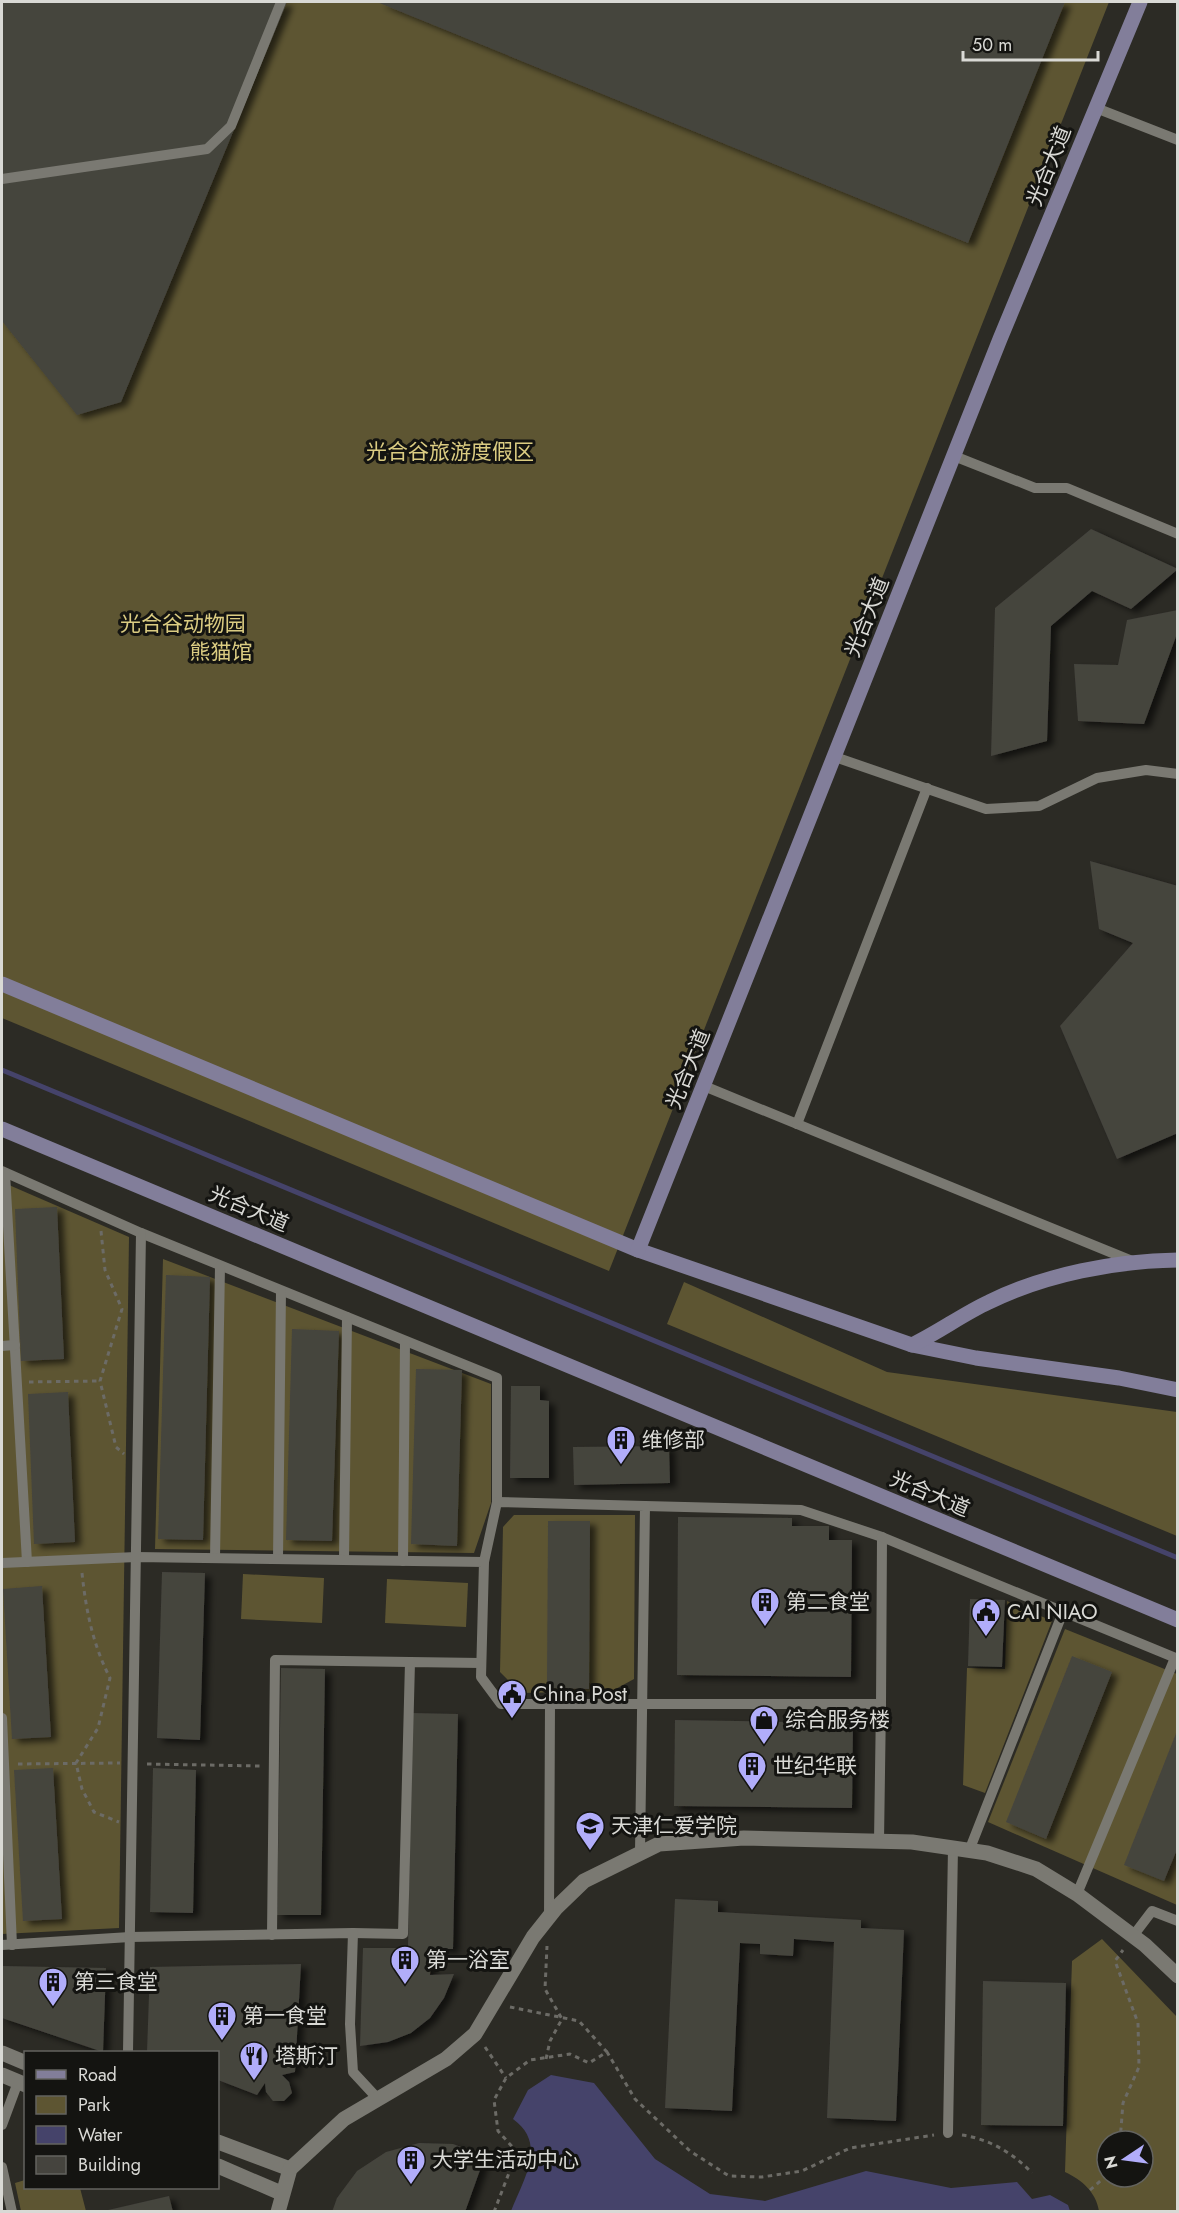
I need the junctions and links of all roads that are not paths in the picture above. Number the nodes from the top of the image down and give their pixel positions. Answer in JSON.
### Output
{"nodes":[{"id":1,"x":280,"y":2,"type":"edge"},
{"id":2,"x":1140,"y":2,"type":"edge"},
{"id":3,"x":1096,"y":108,"type":"junction"},
{"id":4,"x":1178,"y":140,"type":"edge"},
{"id":5,"x":2,"y":179,"type":"edge"},
{"id":6,"x":954,"y":456,"type":"junction"},
{"id":7,"x":1178,"y":534,"type":"edge"},
{"id":8,"x":835,"y":757,"type":"junction"},
{"id":9,"x":1178,"y":774,"type":"edge"},
{"id":10,"x":927,"y":788,"type":"junction"},
{"id":11,"x":2,"y":984,"type":"edge"},
{"id":12,"x":704,"y":1086,"type":"junction"},
{"id":13,"x":797,"y":1124,"type":"junction"},
{"id":14,"x":2,"y":1129,"type":"edge"},
{"id":15,"x":3,"y":1172,"type":"edge"},
{"id":16,"x":141,"y":1233,"type":"junction"},
{"id":17,"x":638,"y":1250,"type":"junction"},
{"id":18,"x":1178,"y":1260,"type":"edge"},
{"id":19,"x":1132,"y":1261,"type":"junction"},
{"id":20,"x":220,"y":1266,"type":"junction"},
{"id":21,"x":282,"y":1291,"type":"junction"},
{"id":22,"x":347,"y":1317,"type":"junction"},
{"id":23,"x":405,"y":1341,"type":"junction"},
{"id":24,"x":15,"y":1345,"type":"junction"},
{"id":25,"x":912,"y":1345,"type":"junction"},
{"id":26,"x":2,"y":1346,"type":"edge"},
{"id":27,"x":1178,"y":1390,"type":"edge"},
{"id":28,"x":497,"y":1502,"type":"junction"},
{"id":29,"x":645,"y":1506,"type":"junction"},
{"id":30,"x":882,"y":1537,"type":"junction"},
{"id":31,"x":135,"y":1557,"type":"junction"},
{"id":32,"x":215,"y":1558,"type":"junction"},
{"id":33,"x":278,"y":1559,"type":"junction"},
{"id":34,"x":344,"y":1560,"type":"junction"},
{"id":35,"x":402,"y":1561,"type":"junction"},
{"id":36,"x":27,"y":1562,"type":"junction"},
{"id":37,"x":484,"y":1562,"type":"junction"},
{"id":38,"x":2,"y":1563,"type":"edge"},
{"id":39,"x":1063,"y":1612,"type":"junction"},
{"id":40,"x":1178,"y":1620,"type":"edge"},
{"id":41,"x":1176,"y":1659,"type":"edge"},
{"id":42,"x":410,"y":1662,"type":"junction"},
{"id":43,"x":481,"y":1663,"type":"junction"},
{"id":44,"x":550,"y":1704,"type":"junction"},
{"id":45,"x":642,"y":1704,"type":"junction"},
{"id":46,"x":881,"y":1704,"type":"junction"},
{"id":47,"x":2,"y":1718,"type":"edge"},
{"id":48,"x":879,"y":1841,"type":"junction"},
{"id":49,"x":953,"y":1848,"type":"junction"},
{"id":50,"x":969,"y":1851,"type":"junction"},
{"id":51,"x":640,"y":1852,"type":"junction"},
{"id":52,"x":1077,"y":1894,"type":"junction"},
{"id":53,"x":549,"y":1917,"type":"junction"},
{"id":54,"x":1178,"y":1922,"type":"edge"},
{"id":55,"x":353,"y":1933,"type":"junction"},
{"id":56,"x":272,"y":1935,"type":"junction"},
{"id":57,"x":1133,"y":1936,"type":"junction"},
{"id":58,"x":130,"y":1937,"type":"junction"},
{"id":59,"x":7,"y":1945,"type":"edge"},
{"id":60,"x":1178,"y":1976,"type":"edge"},
{"id":61,"x":128,"y":2051,"type":"edge"},
{"id":62,"x":2,"y":2053,"type":"edge"},
{"id":63,"x":24,"y":2062,"type":"edge"},
{"id":64,"x":2,"y":2075,"type":"edge"},
{"id":65,"x":22,"y":2083,"type":"edge"},
{"id":66,"x":378,"y":2099,"type":"junction"},
{"id":67,"x":2,"y":2125,"type":"edge"},
{"id":68,"x":948,"y":2133,"type":"road end"},
{"id":69,"x":219,"y":2142,"type":"edge"},
{"id":70,"x":219,"y":2166,"type":"edge"},
{"id":71,"x":2,"y":2167,"type":"edge"},
{"id":72,"x":290,"y":2169,"type":"junction"},
{"id":73,"x":281,"y":2193,"type":"junction"},
{"id":74,"x":12,"y":2211,"type":"edge"},
{"id":75,"x":278,"y":2211,"type":"edge"}],
"edges":[{"from":1,"to":5,"type":"lane"},
{"from":2,"to":3,"type":"street","name":"光合大道"},
{"from":3,"to":4,"type":"lane"},
{"from":3,"to":6,"type":"street","name":"光合大道"},
{"from":6,"to":7,"type":"lane"},
{"from":6,"to":8,"type":"street","name":"光合大道"},
{"from":8,"to":10,"type":"lane"},
{"from":8,"to":12,"type":"street","name":"光合大道"},
{"from":9,"to":10,"type":"lane"},
{"from":10,"to":13,"type":"lane"},
{"from":11,"to":17,"type":"street"},
{"from":12,"to":13,"type":"lane"},
{"from":12,"to":17,"type":"street","name":"光合大道"},
{"from":13,"to":19,"type":"lane"},
{"from":14,"to":40,"type":"street","name":"光合大道"},
{"from":15,"to":16,"type":"lane"},
{"from":15,"to":24,"type":"lane"},
{"from":16,"to":20,"type":"lane"},
{"from":16,"to":31,"type":"lane"},
{"from":17,"to":25,"type":"street"},
{"from":18,"to":19,"type":"street"},
{"from":19,"to":25,"type":"street"},
{"from":20,"to":21,"type":"lane"},
{"from":20,"to":32,"type":"lane"},
{"from":21,"to":22,"type":"lane"},
{"from":21,"to":33,"type":"lane"},
{"from":22,"to":23,"type":"lane"},
{"from":22,"to":34,"type":"lane"},
{"from":23,"to":28,"type":"lane"},
{"from":23,"to":35,"type":"lane"},
{"from":24,"to":26,"type":"lane"},
{"from":24,"to":36,"type":"lane"},
{"from":25,"to":27,"type":"street"},
{"from":28,"to":29,"type":"lane"},
{"from":28,"to":37,"type":"lane"},
{"from":29,"to":30,"type":"lane"},
{"from":29,"to":45,"type":"lane"},
{"from":30,"to":39,"type":"lane"},
{"from":30,"to":46,"type":"lane"},
{"from":31,"to":32,"type":"lane"},
{"from":31,"to":36,"type":"lane"},
{"from":31,"to":58,"type":"lane"},
{"from":32,"to":33,"type":"lane"},
{"from":33,"to":34,"type":"lane"},
{"from":34,"to":35,"type":"lane"},
{"from":35,"to":37,"type":"lane"},
{"from":36,"to":38,"type":"lane"},
{"from":37,"to":43,"type":"lane"},
{"from":39,"to":41,"type":"lane"},
{"from":39,"to":50,"type":"lane"},
{"from":41,"to":52,"type":"lane"},
{"from":42,"to":43,"type":"lane"},
{"from":42,"to":55,"type":"lane"},
{"from":42,"to":56,"type":"lane"},
{"from":43,"to":44,"type":"lane"},
{"from":44,"to":45,"type":"lane"},
{"from":44,"to":53,"type":"lane"},
{"from":45,"to":46,"type":"lane"},
{"from":45,"to":51,"type":"lane"},
{"from":46,"to":48,"type":"lane"},
{"from":47,"to":59,"type":"lane"},
{"from":48,"to":49,"type":"street"},
{"from":48,"to":51,"type":"street"},
{"from":49,"to":50,"type":"street"},
{"from":49,"to":68,"type":"lane"},
{"from":50,"to":52,"type":"street"},
{"from":51,"to":53,"type":"street"},
{"from":52,"to":57,"type":"street"},
{"from":53,"to":66,"type":"street"},
{"from":54,"to":57,"type":"lane"},
{"from":55,"to":56,"type":"lane"},
{"from":55,"to":66,"type":"lane"},
{"from":56,"to":58,"type":"lane"},
{"from":57,"to":60,"type":"street"},
{"from":58,"to":59,"type":"lane"},
{"from":58,"to":61,"type":"lane"},
{"from":62,"to":63,"type":"street"},
{"from":64,"to":65,"type":"street"},
{"from":65,"to":67,"type":"lane"},
{"from":66,"to":72,"type":"street"},
{"from":69,"to":72,"type":"street"},
{"from":70,"to":73,"type":"street"},
{"from":71,"to":74,"type":"lane"},
{"from":72,"to":73,"type":"street"},
{"from":73,"to":75,"type":"street"}]}
